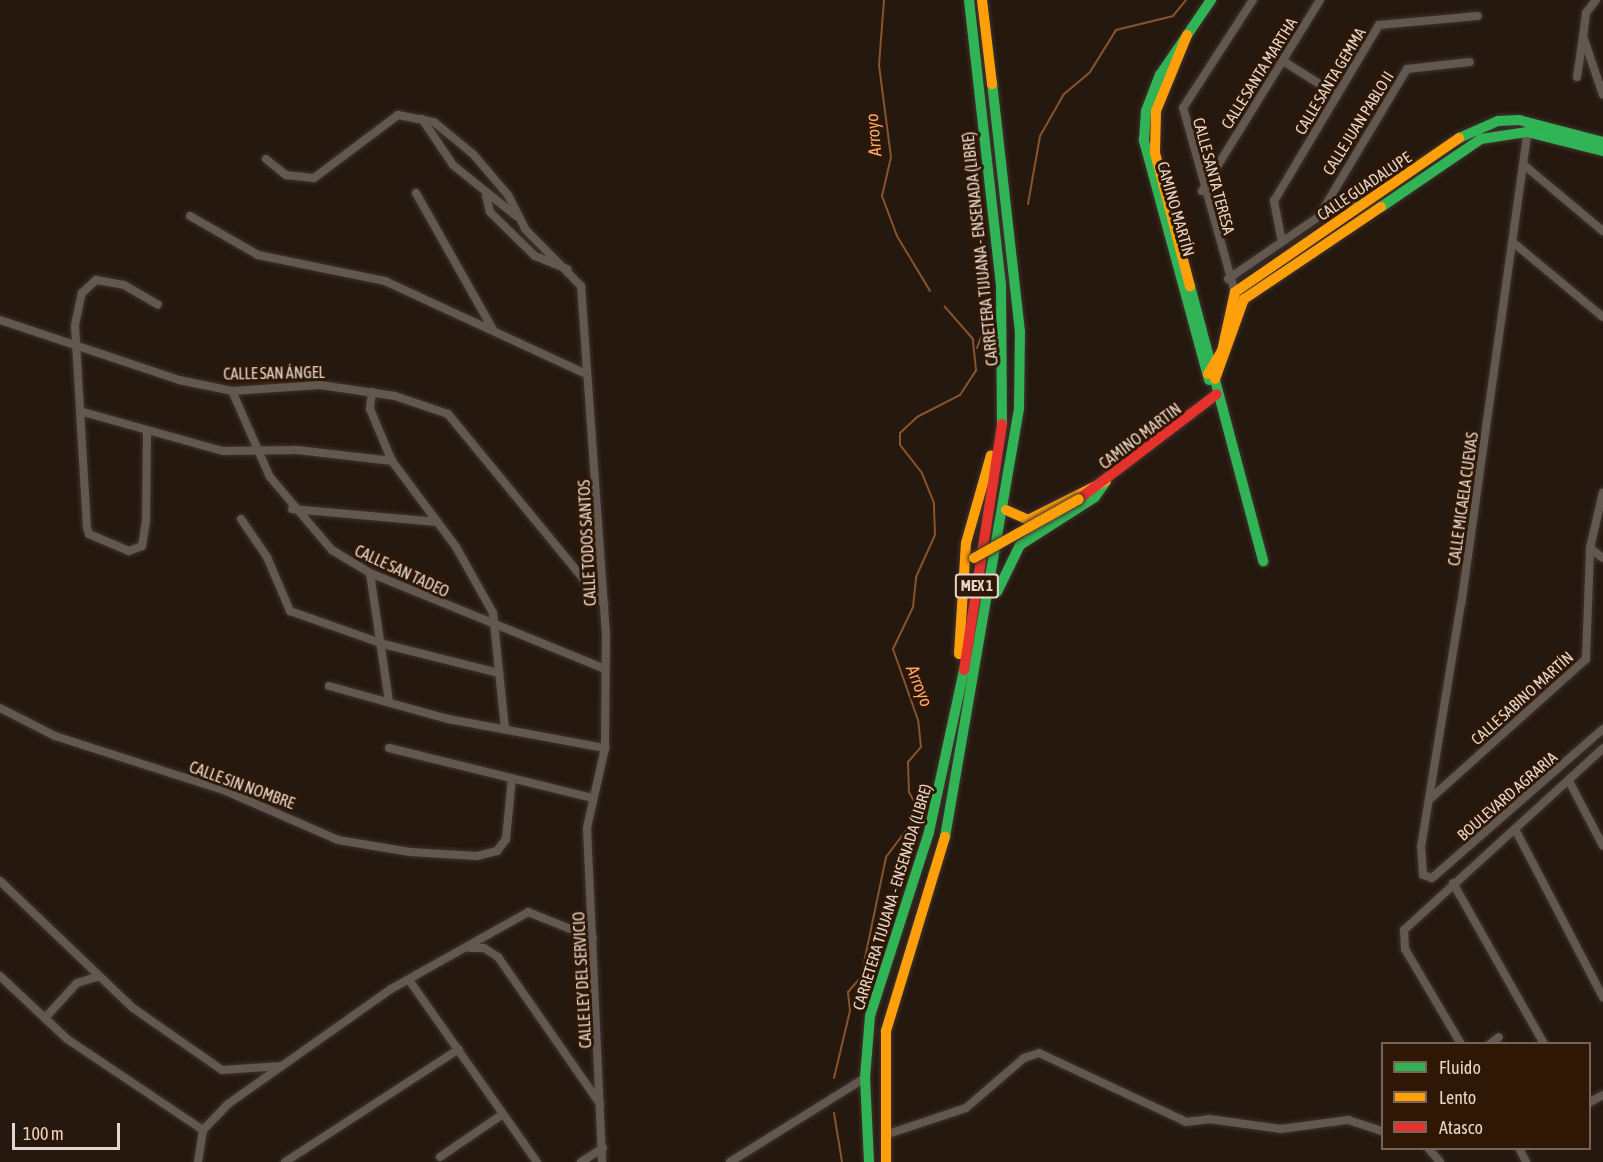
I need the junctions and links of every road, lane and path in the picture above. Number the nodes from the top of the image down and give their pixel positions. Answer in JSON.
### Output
{"nodes":[{"id":1,"x":969,"y":0,"type":"edge"},
{"id":2,"x":982,"y":0,"type":"edge"},
{"id":3,"x":1211,"y":0,"type":"edge"},
{"id":4,"x":1253,"y":0,"type":"edge"},
{"id":5,"x":1320,"y":0,"type":"edge"},
{"id":6,"x":1596,"y":0,"type":"edge"},
{"id":7,"x":1478,"y":16,"type":"dead end"},
{"id":8,"x":1583,"y":36,"type":"junction"},
{"id":9,"x":1283,"y":61,"type":"junction"},
{"id":10,"x":1470,"y":62,"type":"dead end"},
{"id":11,"x":1577,"y":77,"type":"dead end"},
{"id":12,"x":1337,"y":94,"type":"junction"},
{"id":13,"x":1603,"y":94,"type":"edge"},
{"id":14,"x":422,"y":119,"type":"junction"},
{"id":15,"x":1529,"y":127,"type":"junction"},
{"id":16,"x":1463,"y":136,"type":"junction"},
{"id":17,"x":1603,"y":142,"type":"edge"},
{"id":18,"x":1468,"y":147,"type":"junction"},
{"id":19,"x":1603,"y":151,"type":"edge"},
{"id":20,"x":266,"y":159,"type":"dead end"},
{"id":21,"x":1524,"y":165,"type":"junction"},
{"id":22,"x":1202,"y":191,"type":"junction"},
{"id":23,"x":416,"y":193,"type":"dead end"},
{"id":24,"x":486,"y":196,"type":"junction"},
{"id":25,"x":1361,"y":206,"type":"junction"},
{"id":26,"x":190,"y":216,"type":"dead end"},
{"id":27,"x":516,"y":216,"type":"junction"},
{"id":28,"x":1319,"y":216,"type":"junction"},
{"id":29,"x":1603,"y":231,"type":"edge"},
{"id":30,"x":1282,"y":242,"type":"junction"},
{"id":31,"x":1515,"y":244,"type":"junction"},
{"id":32,"x":571,"y":271,"type":"junction"},
{"id":33,"x":1228,"y":279,"type":"junction"},
{"id":34,"x":1234,"y":293,"type":"junction"},
{"id":35,"x":1242,"y":301,"type":"junction"},
{"id":36,"x":158,"y":305,"type":"dead end"},
{"id":37,"x":1603,"y":317,"type":"edge"},
{"id":38,"x":0,"y":320,"type":"edge"},
{"id":39,"x":492,"y":328,"type":"junction"},
{"id":40,"x":75,"y":344,"type":"junction"},
{"id":41,"x":584,"y":373,"type":"junction"},
{"id":42,"x":1212,"y":376,"type":"junction"},
{"id":43,"x":232,"y":391,"type":"junction"},
{"id":44,"x":372,"y":392,"type":"junction"},
{"id":45,"x":1215,"y":397,"type":"junction"},
{"id":46,"x":1005,"y":408,"type":"junction"},
{"id":47,"x":83,"y":412,"type":"junction"},
{"id":48,"x":147,"y":432,"type":"junction"},
{"id":49,"x":258,"y":452,"type":"junction"},
{"id":50,"x":392,"y":461,"type":"junction"},
{"id":51,"x":1106,"y":481,"type":"junction"},
{"id":52,"x":1603,"y":492,"type":"edge"},
{"id":53,"x":292,"y":509,"type":"junction"},
{"id":54,"x":1006,"y":510,"type":"junction"},
{"id":55,"x":241,"y":519,"type":"dead end"},
{"id":56,"x":437,"y":522,"type":"junction"},
{"id":57,"x":1590,"y":548,"type":"junction"},
{"id":58,"x":1603,"y":558,"type":"edge"},
{"id":59,"x":969,"y":560,"type":"junction"},
{"id":60,"x":1263,"y":561,"type":"dead end"},
{"id":61,"x":370,"y":573,"type":"junction"},
{"id":62,"x":992,"y":598,"type":"junction"},
{"id":63,"x":604,"y":604,"type":"junction"},
{"id":64,"x":495,"y":627,"type":"junction"},
{"id":65,"x":383,"y":644,"type":"junction"},
{"id":66,"x":605,"y":669,"type":"junction"},
{"id":67,"x":499,"y":673,"type":"junction"},
{"id":68,"x":329,"y":686,"type":"dead end"},
{"id":69,"x":389,"y":701,"type":"junction"},
{"id":70,"x":0,"y":708,"type":"edge"},
{"id":71,"x":955,"y":727,"type":"junction"},
{"id":72,"x":505,"y":729,"type":"junction"},
{"id":73,"x":1603,"y":729,"type":"edge"},
{"id":74,"x":389,"y":748,"type":"dead end"},
{"id":75,"x":604,"y":748,"type":"junction"},
{"id":76,"x":1603,"y":748,"type":"edge"},
{"id":77,"x":512,"y":778,"type":"junction"},
{"id":78,"x":1569,"y":781,"type":"junction"},
{"id":79,"x":592,"y":798,"type":"junction"},
{"id":80,"x":1430,"y":798,"type":"junction"},
{"id":81,"x":1515,"y":829,"type":"junction"},
{"id":82,"x":1603,"y":846,"type":"edge"},
{"id":83,"x":1426,"y":878,"type":"joint"},
{"id":84,"x":0,"y":882,"type":"edge"},
{"id":85,"x":1453,"y":883,"type":"junction"},
{"id":86,"x":593,"y":938,"type":"junction"},
{"id":87,"x":466,"y":948,"type":"junction"},
{"id":88,"x":0,"y":976,"type":"edge"},
{"id":89,"x":97,"y":977,"type":"junction"},
{"id":90,"x":409,"y":980,"type":"junction"},
{"id":91,"x":1603,"y":998,"type":"edge"},
{"id":92,"x":45,"y":1018,"type":"junction"},
{"id":93,"x":1499,"y":1037,"type":"dead end"},
{"id":94,"x":1460,"y":1042,"type":"edge"},
{"id":95,"x":1493,"y":1042,"type":"edge"},
{"id":96,"x":1543,"y":1042,"type":"edge"},
{"id":97,"x":459,"y":1049,"type":"junction"},
{"id":98,"x":286,"y":1065,"type":"junction"},
{"id":99,"x":865,"y":1078,"type":"junction"},
{"id":100,"x":600,"y":1106,"type":"junction"},
{"id":101,"x":503,"y":1114,"type":"junction"},
{"id":102,"x":1381,"y":1130,"type":"edge"},
{"id":103,"x":203,"y":1131,"type":"junction"},
{"id":104,"x":885,"y":1136,"type":"junction"},
{"id":105,"x":603,"y":1148,"type":"junction"},
{"id":106,"x":1429,"y":1150,"type":"edge"},
{"id":107,"x":440,"y":1157,"type":"dead end"},
{"id":108,"x":198,"y":1162,"type":"edge"},
{"id":109,"x":285,"y":1162,"type":"edge"},
{"id":110,"x":537,"y":1162,"type":"edge"},
{"id":111,"x":581,"y":1162,"type":"edge"},
{"id":112,"x":603,"y":1162,"type":"edge"},
{"id":113,"x":730,"y":1162,"type":"edge"},
{"id":114,"x":869,"y":1162,"type":"edge"},
{"id":115,"x":886,"y":1162,"type":"edge"},
{"id":116,"x":1440,"y":1162,"type":"edge"}],
"edges":[{"from":1,"to":46,"type":"main road","name":"CARRETERA TIJUANA - ENSENADA (LIBRE)","number":"MEX 1"},
{"from":2,"to":54,"type":"main road","name":"CARRETERA TIJUANA - ENSENADA (LIBRE)","number":"MEX 1"},
{"from":3,"to":42,"type":"main road","name":"CAMINO MARTÍN"},
{"from":4,"to":22,"type":"street","name":"CALLE SANTA TERESA"},
{"from":5,"to":9,"type":"street","name":"CALLE SANTA MARTHA"},
{"from":6,"to":8,"type":"street"},
{"from":7,"to":12,"type":"street","name":"CALLE SANTA GEMMA"},
{"from":8,"to":11,"type":"street"},
{"from":8,"to":13,"type":"street"},
{"from":9,"to":12,"type":"street"},
{"from":9,"to":22,"type":"street","name":"CALLE SANTA MARTHA"},
{"from":10,"to":28,"type":"street","name":"CALLE JUAN PABLO II"},
{"from":12,"to":30,"type":"street","name":"CALLE SANTA GEMMA"},
{"from":14,"to":20,"type":"street"},
{"from":14,"to":24,"type":"street"},
{"from":14,"to":27,"type":"street"},
{"from":15,"to":16,"type":"main road","name":"CALLE GUADALUPE"},
{"from":15,"to":17,"type":"main road","name":"CALLE GUADALUPE"},
{"from":15,"to":18,"type":"main road","name":"CALLE GUADALUPE"},
{"from":15,"to":19,"type":"main road","name":"CALLE GUADALUPE"},
{"from":15,"to":21,"type":"street","name":"CALLE MICAELA CUEVAS"},
{"from":16,"to":18,"type":"street"},
{"from":16,"to":25,"type":"main road","name":"CALLE GUADALUPE"},
{"from":18,"to":35,"type":"main road","name":"CALLE GUADALUPE"},
{"from":21,"to":29,"type":"street"},
{"from":21,"to":31,"type":"street","name":"CALLE MICAELA CUEVAS"},
{"from":22,"to":33,"type":"street","name":"CALLE SANTA TERESA"},
{"from":23,"to":39,"type":"street"},
{"from":24,"to":27,"type":"street"},
{"from":24,"to":32,"type":"street"},
{"from":25,"to":28,"type":"street","name":"CALLE JUAN PABLO II"},
{"from":25,"to":34,"type":"main road","name":"CALLE GUADALUPE"},
{"from":26,"to":39,"type":"street"},
{"from":27,"to":32,"type":"street"},
{"from":28,"to":30,"type":"street","name":"CALLE JUAN PABLO II"},
{"from":30,"to":33,"type":"street","name":"CALLE JUAN PABLO II"},
{"from":31,"to":37,"type":"street"},
{"from":31,"to":80,"type":"street","name":"CALLE MICAELA CUEVAS"},
{"from":32,"to":41,"type":"street","name":"CALLE TODOS SANTOS"},
{"from":33,"to":34,"type":"street","name":"CALLE SANTA TERESA"},
{"from":34,"to":35,"type":"street","name":"CALLE SANTA TERESA"},
{"from":34,"to":42,"type":"main road"},
{"from":35,"to":42,"type":"main road"},
{"from":36,"to":40,"type":"street"},
{"from":38,"to":40,"type":"street","name":"CALLE SAN ÁNGEL"},
{"from":39,"to":41,"type":"street"},
{"from":40,"to":43,"type":"street","name":"CALLE SAN ÁNGEL"},
{"from":40,"to":47,"type":"street"},
{"from":41,"to":63,"type":"street","name":"CALLE TODOS SANTOS"},
{"from":42,"to":45,"type":"main road","name":"CAMINO MARTÍN"},
{"from":43,"to":44,"type":"street","name":"CALLE SAN ÁNGEL"},
{"from":43,"to":49,"type":"street","name":"CALLE SAN TADEO"},
{"from":44,"to":50,"type":"street"},
{"from":44,"to":63,"type":"street","name":"CALLE SAN ÁNGEL"},
{"from":45,"to":51,"type":"main road","name":"CAMINO MARTIN"},
{"from":45,"to":60,"type":"main road","name":"CAMINO MARTÍN"},
{"from":46,"to":59,"type":"main road"},
{"from":46,"to":71,"type":"main road","name":"CARRETERA TIJUANA - ENSENADA (LIBRE)","number":"MEX 1"},
{"from":47,"to":48,"type":"street"},
{"from":47,"to":48,"type":"street"},
{"from":48,"to":49,"type":"street"},
{"from":49,"to":50,"type":"street"},
{"from":49,"to":53,"type":"street","name":"CALLE SAN TADEO"},
{"from":50,"to":56,"type":"street"},
{"from":51,"to":54,"type":"main road"},
{"from":51,"to":59,"type":"main road","name":"CAMINO MARTIN","bridge":true},
{"from":51,"to":62,"type":"main road"},
{"from":52,"to":57,"type":"street","name":"CALLE SABINO MARTÍN"},
{"from":53,"to":56,"type":"street"},
{"from":53,"to":61,"type":"street","name":"CALLE SAN TADEO"},
{"from":54,"to":62,"type":"main road","name":"CARRETERA TIJUANA - ENSENADA (LIBRE)","number":"MEX 1"},
{"from":55,"to":65,"type":"street"},
{"from":56,"to":64,"type":"street"},
{"from":57,"to":58,"type":"street"},
{"from":57,"to":80,"type":"street","name":"CALLE SABINO MARTÍN"},
{"from":59,"to":71,"type":"main road"},
{"from":61,"to":64,"type":"street","name":"CALLE SAN TADEO"},
{"from":61,"to":65,"type":"street"},
{"from":62,"to":104,"type":"main road","name":"CARRETERA TIJUANA - ENSENADA (LIBRE)","number":"MEX 1"},
{"from":63,"to":66,"type":"street","name":"CALLE TODOS SANTOS"},
{"from":64,"to":66,"type":"street","name":"CALLE SAN TADEO"},
{"from":64,"to":67,"type":"street"},
{"from":65,"to":67,"type":"street"},
{"from":65,"to":69,"type":"street"},
{"from":66,"to":75,"type":"street","name":"CALLE TODOS SANTOS"},
{"from":67,"to":72,"type":"street"},
{"from":68,"to":69,"type":"street"},
{"from":69,"to":72,"type":"street"},
{"from":70,"to":77,"type":"street","name":"CALLE SIN NOMBRE"},
{"from":71,"to":99,"type":"main road","name":"CARRETERA TIJUANA - ENSENADA (LIBRE)","number":"MEX 1"},
{"from":72,"to":75,"type":"street"},
{"from":73,"to":83,"type":"street","name":"BOULEVARD AGRARIA"},
{"from":74,"to":77,"type":"street"},
{"from":75,"to":79,"type":"street","name":"CALLE TODOS SANTOS"},
{"from":76,"to":78,"type":"street","name":"BOULEVARD AGRARIA"},
{"from":77,"to":79,"type":"street"},
{"from":78,"to":81,"type":"street","name":"BOULEVARD AGRARIA"},
{"from":78,"to":82,"type":"street"},
{"from":79,"to":86,"type":"street","name":"CALLE LEY DEL SERVICIO"},
{"from":80,"to":83,"type":"street","name":"CALLE MICAELA CUEVAS"},
{"from":81,"to":85,"type":"street","name":"BOULEVARD AGRARIA"},
{"from":81,"to":91,"type":"street"},
{"from":84,"to":89,"type":"street"},
{"from":85,"to":94,"type":"street","name":"BOULEVARD AGRARIA"},
{"from":85,"to":96,"type":"street"},
{"from":86,"to":87,"type":"street"},
{"from":86,"to":100,"type":"street","name":"CALLE LEY DEL SERVICIO"},
{"from":87,"to":90,"type":"street"},
{"from":87,"to":100,"type":"street"},
{"from":88,"to":92,"type":"street"},
{"from":89,"to":92,"type":"street"},
{"from":89,"to":98,"type":"street"},
{"from":90,"to":97,"type":"street"},
{"from":90,"to":98,"type":"street"},
{"from":92,"to":103,"type":"street"},
{"from":93,"to":95,"type":"street"},
{"from":97,"to":101,"type":"street"},
{"from":97,"to":109,"type":"street"},
{"from":98,"to":103,"type":"street"},
{"from":99,"to":113,"type":"street"},
{"from":99,"to":114,"type":"main road","name":"CARRETERA TIJUANA - ENSENADA (LIBRE)","number":"MEX 1"},
{"from":100,"to":105,"type":"street","name":"CALLE LEY DEL SERVICIO"},
{"from":101,"to":107,"type":"street"},
{"from":101,"to":110,"type":"street"},
{"from":102,"to":104,"type":"street"},
{"from":103,"to":108,"type":"street"},
{"from":104,"to":115,"type":"main road","name":"CARRETERA TIJUANA - ENSENADA (LIBRE)","number":"MEX 1"},
{"from":105,"to":111,"type":"street"},
{"from":105,"to":112,"type":"street","name":"CALLE LEY DEL SERVICIO"},
{"from":106,"to":116,"type":"street"}]}
